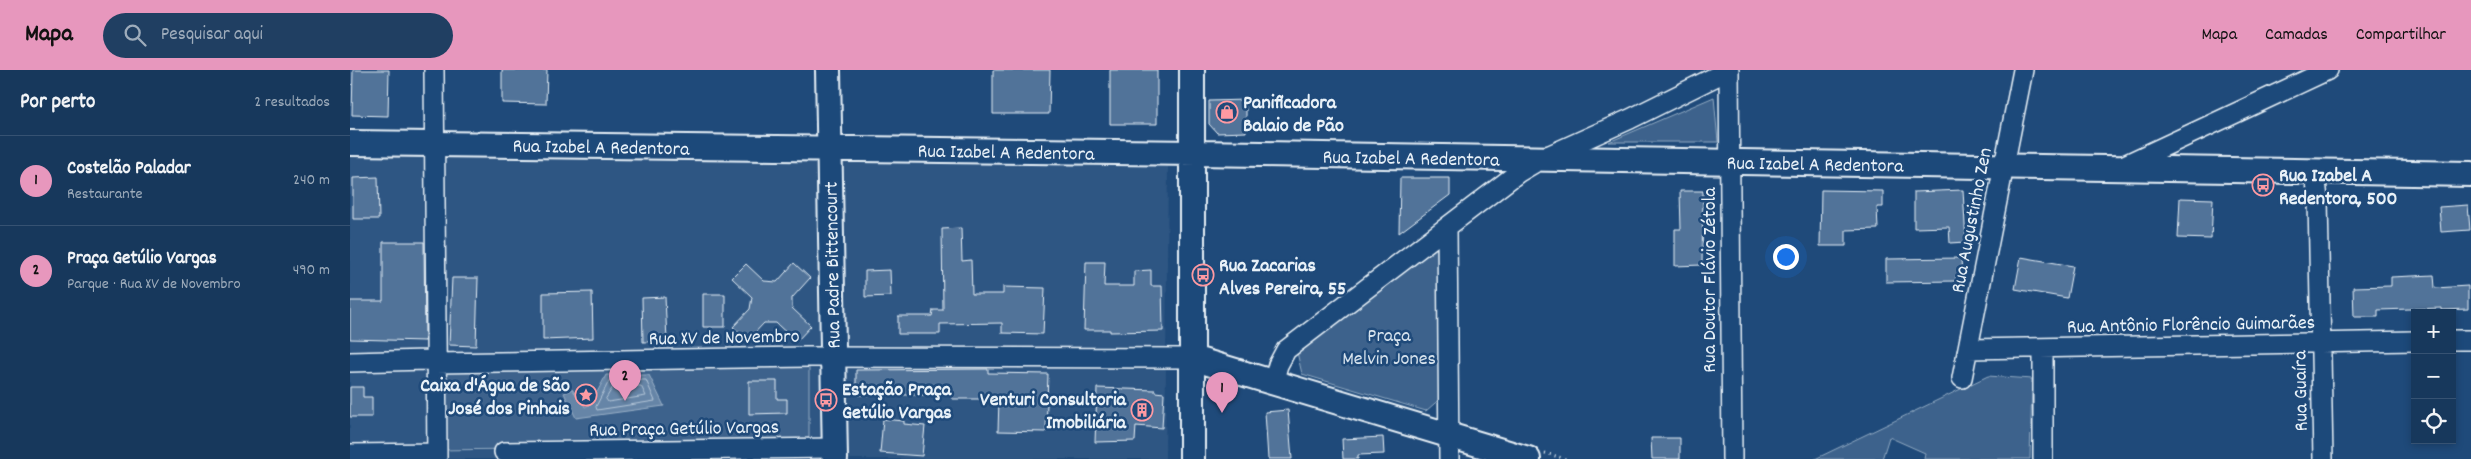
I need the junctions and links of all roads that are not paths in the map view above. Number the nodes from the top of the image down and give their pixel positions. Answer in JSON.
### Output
{"nodes":[{"id":1,"x":434,"y":70,"type":"edge"},
{"id":2,"x":828,"y":70,"type":"edge"},
{"id":3,"x":1192,"y":70,"type":"edge"},
{"id":4,"x":1729,"y":70,"type":"edge"},
{"id":5,"x":2022,"y":70,"type":"edge"},
{"id":6,"x":2328,"y":70,"type":"edge"},
{"id":7,"x":350,"y":143,"type":"edge"},
{"id":8,"x":435,"y":144,"type":"junction"},
{"id":9,"x":829,"y":148,"type":"junction"},
{"id":10,"x":1192,"y":153,"type":"junction"},
{"id":11,"x":1541,"y":159,"type":"junction"},
{"id":12,"x":1730,"y":162,"type":"junction"},
{"id":13,"x":2004,"y":166,"type":"junction"},
{"id":14,"x":2117,"y":168,"type":"junction"},
{"id":15,"x":2315,"y":172,"type":"junction"},
{"id":16,"x":2471,"y":174,"type":"edge"},
{"id":17,"x":1447,"y":227,"type":"junction"},
{"id":18,"x":2456,"y":340,"type":"edge"},
{"id":19,"x":2471,"y":340,"type":"edge"},
{"id":20,"x":2411,"y":341,"type":"edge"},
{"id":21,"x":2321,"y":343,"type":"junction"},
{"id":22,"x":2043,"y":348,"type":"junction"},
{"id":23,"x":1968,"y":349,"type":"junction"},
{"id":24,"x":832,"y":356,"type":"junction"},
{"id":25,"x":1192,"y":358,"type":"junction"},
{"id":26,"x":350,"y":362,"type":"edge"},
{"id":27,"x":432,"y":362,"type":"junction"},
{"id":28,"x":1962,"y":378,"type":"dead end"},
{"id":29,"x":1273,"y":383,"type":"junction"},
{"id":30,"x":1449,"y":435,"type":"junction"},
{"id":31,"x":504,"y":452,"type":"dead end"},
{"id":32,"x":835,"y":453,"type":"edge"},
{"id":33,"x":350,"y":454,"type":"edge"},
{"id":34,"x":437,"y":456,"type":"edge"},
{"id":35,"x":1192,"y":459,"type":"edge"},
{"id":36,"x":1449,"y":459,"type":"edge"},
{"id":37,"x":1528,"y":459,"type":"edge"},
{"id":38,"x":1732,"y":459,"type":"edge"},
{"id":39,"x":2043,"y":459,"type":"edge"},
{"id":40,"x":2323,"y":459,"type":"edge"}],
"edges":[{"from":1,"to":8,"type":"street"},
{"from":2,"to":9,"type":"main road","name":"Rua Padre Bittencourt"},
{"from":3,"to":10,"type":"main road"},
{"from":4,"to":11,"type":"street"},
{"from":4,"to":12,"type":"street","name":"Rua Doutor Flávio Zétola"},
{"from":5,"to":13,"type":"street","name":"Rua Augustinho Zen"},
{"from":6,"to":14,"type":"street"},
{"from":7,"to":8,"type":"main road","name":"Rua Izabel A Redentora"},
{"from":8,"to":9,"type":"main road","name":"Rua Izabel A Redentora"},
{"from":8,"to":27,"type":"street"},
{"from":9,"to":10,"type":"main road","name":"Rua Izabel A Redentora"},
{"from":9,"to":24,"type":"main road","name":"Rua Padre Bittencourt"},
{"from":10,"to":11,"type":"main road","name":"Rua Izabel A Redentora"},
{"from":10,"to":25,"type":"main road"},
{"from":11,"to":12,"type":"main road","name":"Rua Izabel A Redentora"},
{"from":11,"to":17,"type":"street"},
{"from":12,"to":13,"type":"main road","name":"Rua Izabel A Redentora"},
{"from":12,"to":38,"type":"street","name":"Rua Doutor Flávio Zétola"},
{"from":13,"to":14,"type":"main road","name":"Rua Izabel A Redentora"},
{"from":13,"to":23,"type":"street","name":"Rua Augustinho Zen"},
{"from":14,"to":15,"type":"main road","name":"Rua Izabel A Redentora"},
{"from":15,"to":16,"type":"main road","name":"Rua Izabel A Redentora"},
{"from":15,"to":21,"type":"street","name":"Rua Guaíra"},
{"from":17,"to":29,"type":"street"},
{"from":17,"to":30,"type":"street"},
{"from":18,"to":19,"type":"street"},
{"from":20,"to":21,"type":"street","name":"Rua Antônio Florêncio Guimarães"},
{"from":21,"to":22,"type":"street","name":"Rua Antônio Florêncio Guimarães"},
{"from":21,"to":40,"type":"street","name":"Rua Guaíra"},
{"from":22,"to":23,"type":"street","name":"Rua Antônio Florêncio Guimarães"},
{"from":22,"to":39,"type":"street"},
{"from":23,"to":28,"type":"street","name":"Rua Augustinho Zen"},
{"from":24,"to":25,"type":"street","name":"Rua XV de Novembro"},
{"from":24,"to":27,"type":"street","name":"Rua XV de Novembro"},
{"from":24,"to":32,"type":"main road","name":"Rua Padre Bittencourt"},
{"from":25,"to":29,"type":"main road"},
{"from":25,"to":35,"type":"main road"},
{"from":26,"to":27,"type":"street","name":"Rua XV de Novembro"},
{"from":27,"to":34,"type":"street"},
{"from":29,"to":30,"type":"main road"},
{"from":30,"to":36,"type":"street"},
{"from":30,"to":37,"type":"main road"},
{"from":31,"to":32,"type":"street","name":"Rua Praça Getúlio Vargas"},
{"from":33,"to":34,"type":"street"}]}
